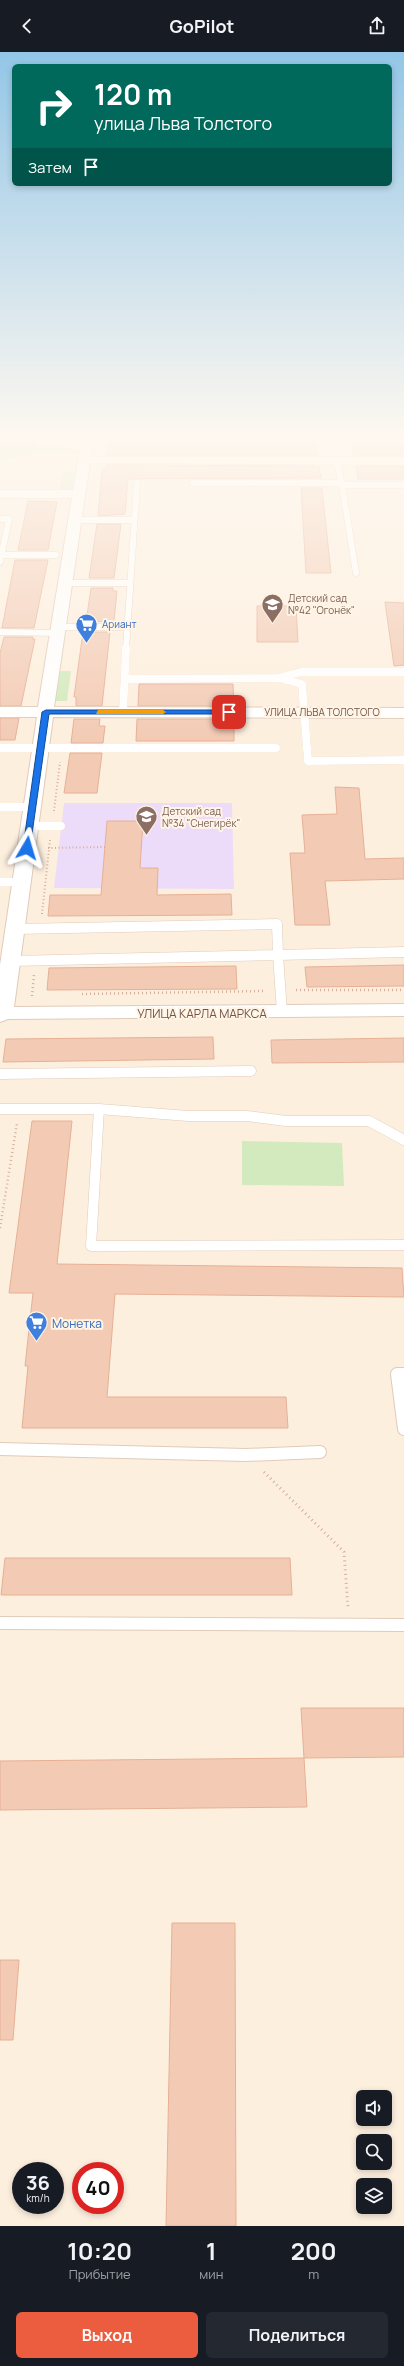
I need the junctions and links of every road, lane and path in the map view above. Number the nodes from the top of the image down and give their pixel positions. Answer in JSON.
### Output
{"nodes":[{"id":1,"x":6,"y":536,"type":"edge"},
{"id":2,"x":72,"y":536,"type":"edge"},
{"id":3,"x":133,"y":536,"type":"edge"},
{"id":4,"x":350,"y":536,"type":"edge"},
{"id":5,"x":56,"y":555,"type":"dead end"},
{"id":6,"x":1,"y":559,"type":"edge"},
{"id":7,"x":356,"y":573,"type":"dead end"},
{"id":8,"x":65,"y":583,"type":"junction"},
{"id":9,"x":129,"y":584,"type":"junction"},
{"id":10,"x":127,"y":627,"type":"junction"},
{"id":11,"x":58,"y":630,"type":"junction"},
{"id":12,"x":0,"y":632,"type":"edge"},
{"id":13,"x":404,"y":672,"type":"edge"},
{"id":14,"x":125,"y":678,"type":"junction"},
{"id":15,"x":278,"y":678,"type":"junction"},
{"id":16,"x":0,"y":712,"type":"edge"},
{"id":17,"x":46,"y":712,"type":"junction"},
{"id":18,"x":123,"y":712,"type":"junction"},
{"id":19,"x":305,"y":712,"type":"junction"},
{"id":20,"x":404,"y":713,"type":"edge"},
{"id":21,"x":0,"y":748,"type":"edge"},
{"id":22,"x":40,"y":748,"type":"junction"},
{"id":23,"x":62,"y":748,"type":"junction"},
{"id":24,"x":276,"y":748,"type":"dead end"},
{"id":25,"x":404,"y":760,"type":"edge"},
{"id":26,"x":0,"y":807,"type":"edge"},
{"id":27,"x":32,"y":807,"type":"junction"},
{"id":28,"x":29,"y":826,"type":"junction"},
{"id":29,"x":52,"y":826,"type":"junction"},
{"id":30,"x":61,"y":826,"type":"dead end"},
{"id":31,"x":105,"y":847,"type":"dead end"},
{"id":32,"x":27,"y":848,"type":"junction"},
{"id":33,"x":49,"y":848,"type":"junction"},
{"id":34,"x":0,"y":882,"type":"edge"},
{"id":35,"x":22,"y":882,"type":"junction"},
{"id":36,"x":40,"y":928,"type":"junction"},
{"id":37,"x":15,"y":929,"type":"junction"},
{"id":38,"x":404,"y":952,"type":"edge"},
{"id":39,"x":278,"y":955,"type":"junction"},
{"id":40,"x":11,"y":961,"type":"junction"},
{"id":41,"x":36,"y":961,"type":"junction"},
{"id":42,"x":404,"y":990,"type":"edge"},
{"id":43,"x":281,"y":991,"type":"junction"},
{"id":44,"x":40,"y":994,"type":"dead end"},
{"id":45,"x":79,"y":994,"type":"dead end"},
{"id":46,"x":31,"y":1004,"type":"junction"},
{"id":47,"x":2,"y":1009,"type":"edge"},
{"id":48,"x":404,"y":1010,"type":"edge"},
{"id":49,"x":282,"y":1012,"type":"junction"},
{"id":50,"x":251,"y":1071,"type":"dead end"},
{"id":51,"x":0,"y":1074,"type":"edge"},
{"id":52,"x":0,"y":1109,"type":"edge"},
{"id":53,"x":19,"y":1109,"type":"junction"},
{"id":54,"x":100,"y":1109,"type":"junction"},
{"id":55,"x":404,"y":1140,"type":"edge"},
{"id":56,"x":0,"y":1228,"type":"edge"},
{"id":57,"x":404,"y":1245,"type":"edge"},
{"id":58,"x":404,"y":1374,"type":"edge"},
{"id":59,"x":404,"y":1429,"type":"edge"},
{"id":60,"x":0,"y":1449,"type":"edge"},
{"id":61,"x":320,"y":1452,"type":"dead end"},
{"id":62,"x":246,"y":1455,"type":"junction"},
{"id":63,"x":0,"y":1623,"type":"edge"},
{"id":64,"x":349,"y":1625,"type":"junction"},
{"id":65,"x":404,"y":1625,"type":"edge"}],
"edges":[{"from":1,"to":6,"type":"lane"},
{"from":2,"to":8,"type":"street"},
{"from":3,"to":9,"type":"lane"},
{"from":4,"to":7,"type":"lane"},
{"from":5,"to":6,"type":"lane"},
{"from":8,"to":9,"type":"lane"},
{"from":8,"to":11,"type":"street"},
{"from":9,"to":10,"type":"lane"},
{"from":10,"to":11,"type":"lane"},
{"from":10,"to":14,"type":"lane"},
{"from":11,"to":12,"type":"lane"},
{"from":11,"to":17,"type":"street"},
{"from":13,"to":15,"type":"lane"},
{"from":14,"to":15,"type":"lane"},
{"from":14,"to":18,"type":"lane"},
{"from":15,"to":19,"type":"lane"},
{"from":16,"to":17,"type":"street","name":"УЛИЦА ЛЬВА ТОЛСТОГО"},
{"from":17,"to":18,"type":"street","name":"УЛИЦА ЛЬВА ТОЛСТОГО"},
{"from":17,"to":22,"type":"street"},
{"from":18,"to":19,"type":"street","name":"УЛИЦА ЛЬВА ТОЛСТОГО"},
{"from":19,"to":20,"type":"street","name":"УЛИЦА ЛЬВА ТОЛСТОГО"},
{"from":19,"to":25,"type":"lane"},
{"from":21,"to":22,"type":"lane"},
{"from":22,"to":23,"type":"lane"},
{"from":22,"to":27,"type":"street"},
{"from":23,"to":24,"type":"lane"},
{"from":23,"to":29,"type":"path"},
{"from":26,"to":27,"type":"lane"},
{"from":27,"to":28,"type":"street"},
{"from":28,"to":29,"type":"lane"},
{"from":28,"to":32,"type":"street"},
{"from":29,"to":30,"type":"lane"},
{"from":29,"to":33,"type":"path"},
{"from":31,"to":33,"type":"path"},
{"from":32,"to":33,"type":"path"},
{"from":32,"to":35,"type":"street"},
{"from":33,"to":36,"type":"path"},
{"from":34,"to":35,"type":"lane"},
{"from":35,"to":37,"type":"street"},
{"from":36,"to":37,"type":"lane"},
{"from":36,"to":39,"type":"lane"},
{"from":37,"to":40,"type":"street"},
{"from":38,"to":39,"type":"lane"},
{"from":39,"to":41,"type":"lane"},
{"from":39,"to":43,"type":"lane"},
{"from":40,"to":41,"type":"lane"},
{"from":40,"to":47,"type":"street"},
{"from":41,"to":46,"type":"path"},
{"from":42,"to":43,"type":"path"},
{"from":43,"to":45,"type":"path"},
{"from":43,"to":49,"type":"lane"},
{"from":44,"to":46,"type":"path"},
{"from":46,"to":47,"type":"street","name":"УЛИЦА КАРЛА МАРКСА"},
{"from":46,"to":47,"type":"path"},
{"from":46,"to":49,"type":"street","name":"УЛИЦА КАРЛА МАРКСА"},
{"from":48,"to":49,"type":"street","name":"УЛИЦА КАРЛА МАРКСА"},
{"from":50,"to":51,"type":"lane"},
{"from":52,"to":53,"type":"lane"},
{"from":53,"to":54,"type":"lane"},
{"from":53,"to":56,"type":"path"},
{"from":54,"to":55,"type":"lane"},
{"from":54,"to":57,"type":"lane"},
{"from":58,"to":59,"type":"lane"},
{"from":60,"to":62,"type":"lane"},
{"from":61,"to":62,"type":"lane"},
{"from":62,"to":64,"type":"path"},
{"from":63,"to":64,"type":"lane"},
{"from":64,"to":65,"type":"lane"}]}
